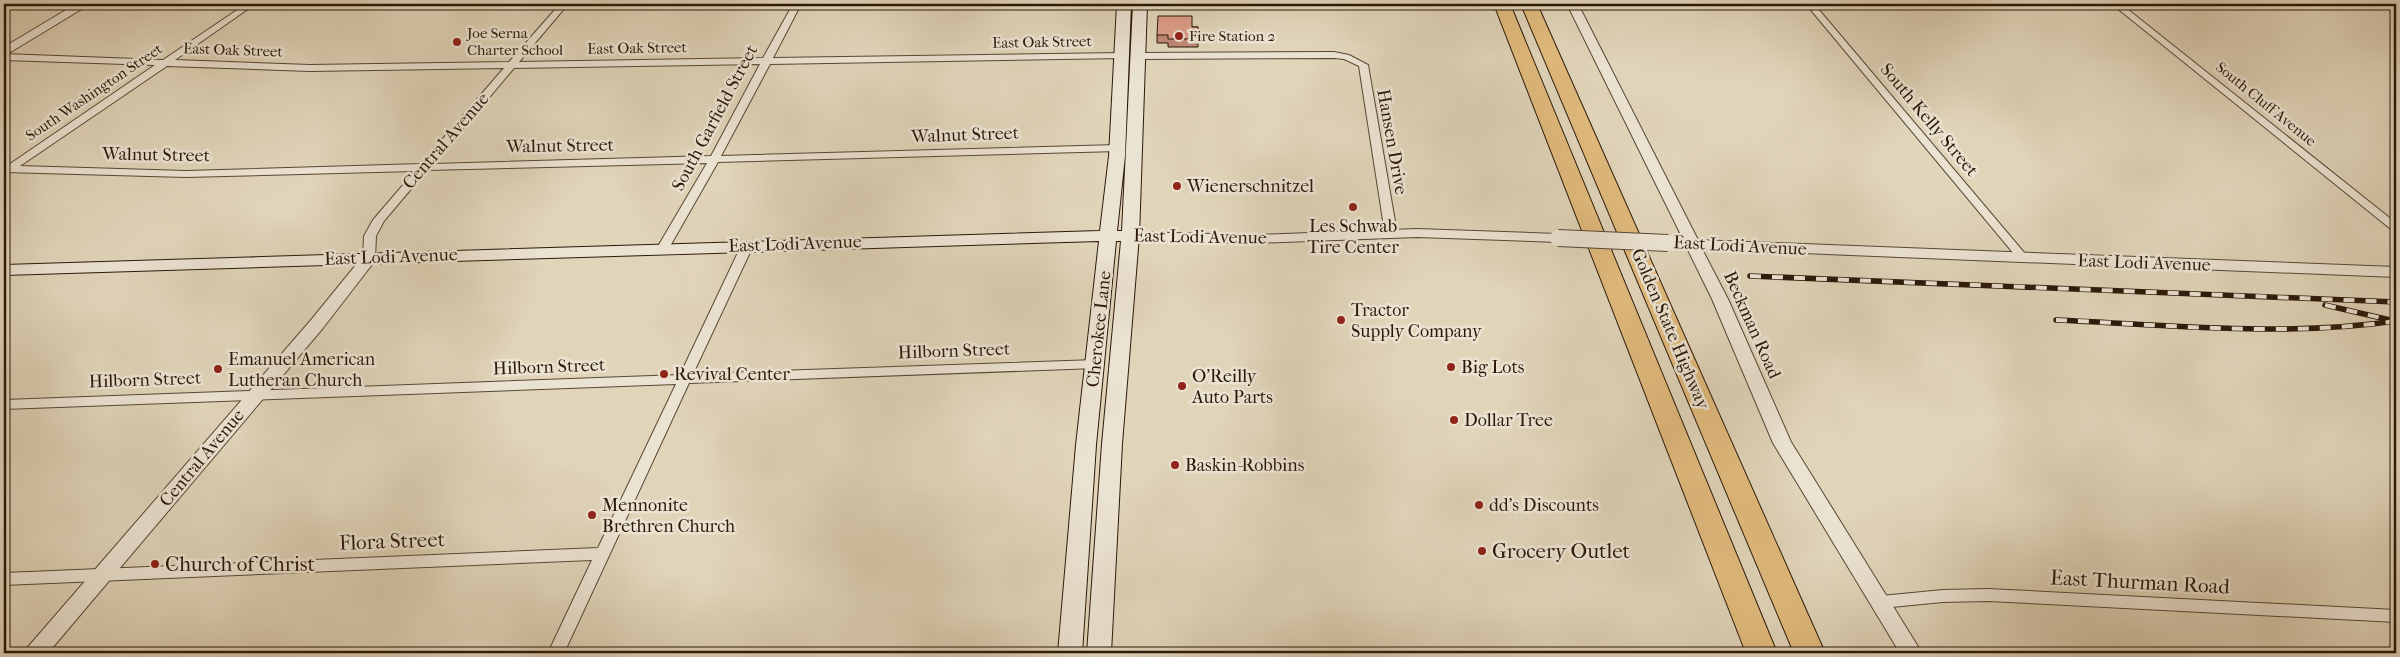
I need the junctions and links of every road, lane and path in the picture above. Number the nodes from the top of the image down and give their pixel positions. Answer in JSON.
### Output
{"nodes":[{"id":1,"x":84,"y":4,"type":"edge"},
{"id":2,"x":251,"y":4,"type":"edge"},
{"id":3,"x":564,"y":4,"type":"edge"},
{"id":4,"x":797,"y":4,"type":"edge"},
{"id":5,"x":1124,"y":4,"type":"edge"},
{"id":6,"x":1140,"y":4,"type":"edge"},
{"id":7,"x":1502,"y":4,"type":"edge"},
{"id":8,"x":1530,"y":4,"type":"edge"},
{"id":9,"x":1572,"y":4,"type":"edge"},
{"id":10,"x":1810,"y":4,"type":"edge"},
{"id":11,"x":2116,"y":4,"type":"edge"},
{"id":12,"x":4,"y":52,"type":"edge"},
{"id":13,"x":4,"y":56,"type":"edge"},
{"id":14,"x":1121,"y":56,"type":"junction"},
{"id":15,"x":1138,"y":56,"type":"junction"},
{"id":16,"x":766,"y":61,"type":"junction"},
{"id":17,"x":163,"y":63,"type":"junction"},
{"id":18,"x":512,"y":65,"type":"junction"},
{"id":19,"x":1118,"y":148,"type":"junction"},
{"id":20,"x":715,"y":160,"type":"junction"},
{"id":21,"x":424,"y":167,"type":"junction"},
{"id":22,"x":5,"y":170,"type":"edge"},
{"id":23,"x":2396,"y":228,"type":"edge"},
{"id":24,"x":1391,"y":233,"type":"junction"},
{"id":25,"x":1120,"y":235,"type":"junction"},
{"id":26,"x":1692,"y":244,"type":"junction"},
{"id":27,"x":748,"y":246,"type":"junction"},
{"id":28,"x":663,"y":248,"type":"junction"},
{"id":29,"x":369,"y":258,"type":"junction"},
{"id":30,"x":2023,"y":258,"type":"junction"},
{"id":31,"x":4,"y":270,"type":"edge"},
{"id":32,"x":2396,"y":272,"type":"edge"},
{"id":33,"x":1096,"y":364,"type":"junction"},
{"id":34,"x":686,"y":381,"type":"junction"},
{"id":35,"x":254,"y":395,"type":"junction"},
{"id":36,"x":4,"y":404,"type":"edge"},
{"id":37,"x":602,"y":554,"type":"junction"},
{"id":38,"x":103,"y":574,"type":"junction"},
{"id":39,"x":4,"y":578,"type":"edge"},
{"id":40,"x":1881,"y":602,"type":"junction"},
{"id":41,"x":2396,"y":616,"type":"edge"},
{"id":42,"x":36,"y":653,"type":"edge"},
{"id":43,"x":556,"y":653,"type":"edge"},
{"id":44,"x":1070,"y":653,"type":"edge"},
{"id":45,"x":1098,"y":653,"type":"edge"},
{"id":46,"x":1762,"y":653,"type":"edge"},
{"id":47,"x":1810,"y":653,"type":"edge"},
{"id":48,"x":1911,"y":653,"type":"edge"}],
"edges":[{"from":1,"to":12,"type":"street"},
{"from":2,"to":17,"type":"street","name":"South Washington Street"},
{"from":3,"to":18,"type":"street","name":"Central Avenue"},
{"from":4,"to":16,"type":"street","name":"South Garfield Street"},
{"from":5,"to":14,"type":"main road","name":"Cherokee Lane"},
{"from":6,"to":15,"type":"main road","name":"Cherokee Lane"},
{"from":7,"to":46,"type":"highway","name":"Golden State Highway"},
{"from":8,"to":47,"type":"highway","name":"Golden State Highway"},
{"from":9,"to":26,"type":"street","name":"Beckman Road"},
{"from":10,"to":30,"type":"street","name":"South Kelly Street"},
{"from":11,"to":23,"type":"street","name":"South Cluff Avenue"},
{"from":13,"to":17,"type":"street","name":"East Oak Street"},
{"from":14,"to":16,"type":"street","name":"East Oak Street"},
{"from":14,"to":19,"type":"main road","name":"Cherokee Lane"},
{"from":15,"to":24,"type":"street","name":"Hansen Drive"},
{"from":15,"to":25,"type":"main road","name":"Cherokee Lane"},
{"from":16,"to":18,"type":"street","name":"East Oak Street"},
{"from":16,"to":20,"type":"street","name":"South Garfield Street"},
{"from":17,"to":18,"type":"street","name":"East Oak Street"},
{"from":17,"to":22,"type":"street","name":"South Washington Street"},
{"from":18,"to":21,"type":"street","name":"Central Avenue"},
{"from":19,"to":20,"type":"street","name":"Walnut Street"},
{"from":19,"to":25,"type":"main road","name":"Cherokee Lane"},
{"from":20,"to":21,"type":"street","name":"Walnut Street"},
{"from":20,"to":28,"type":"street","name":"South Garfield Street"},
{"from":21,"to":22,"type":"street","name":"Walnut Street"},
{"from":21,"to":29,"type":"street","name":"Central Avenue"},
{"from":24,"to":25,"type":"street","name":"East Lodi Avenue"},
{"from":24,"to":26,"type":"street","name":"East Lodi Avenue","bridge":true},
{"from":25,"to":27,"type":"main road","name":"East Lodi Avenue"},
{"from":25,"to":33,"type":"main road","name":"Cherokee Lane"},
{"from":25,"to":45,"type":"main road","name":"Cherokee Lane"},
{"from":26,"to":30,"type":"street","name":"East Lodi Avenue"},
{"from":26,"to":40,"type":"street","name":"Beckman Road"},
{"from":27,"to":28,"type":"main road","name":"East Lodi Avenue"},
{"from":27,"to":34,"type":"street"},
{"from":28,"to":29,"type":"main road","name":"East Lodi Avenue"},
{"from":29,"to":31,"type":"main road","name":"East Lodi Avenue"},
{"from":29,"to":35,"type":"street","name":"Central Avenue"},
{"from":30,"to":32,"type":"street","name":"East Lodi Avenue"},
{"from":33,"to":34,"type":"street","name":"Hilborn Street"},
{"from":33,"to":44,"type":"main road","name":"Cherokee Lane"},
{"from":34,"to":35,"type":"street","name":"Hilborn Street"},
{"from":34,"to":37,"type":"street"},
{"from":35,"to":36,"type":"street","name":"Hilborn Street"},
{"from":35,"to":38,"type":"street","name":"Central Avenue"},
{"from":37,"to":38,"type":"street","name":"Flora Street"},
{"from":37,"to":43,"type":"street"},
{"from":38,"to":39,"type":"street","name":"Flora Street"},
{"from":38,"to":42,"type":"street","name":"Central Avenue"},
{"from":40,"to":41,"type":"street","name":"East Thurman Road"},
{"from":40,"to":48,"type":"street","name":"Beckman Road"}]}
